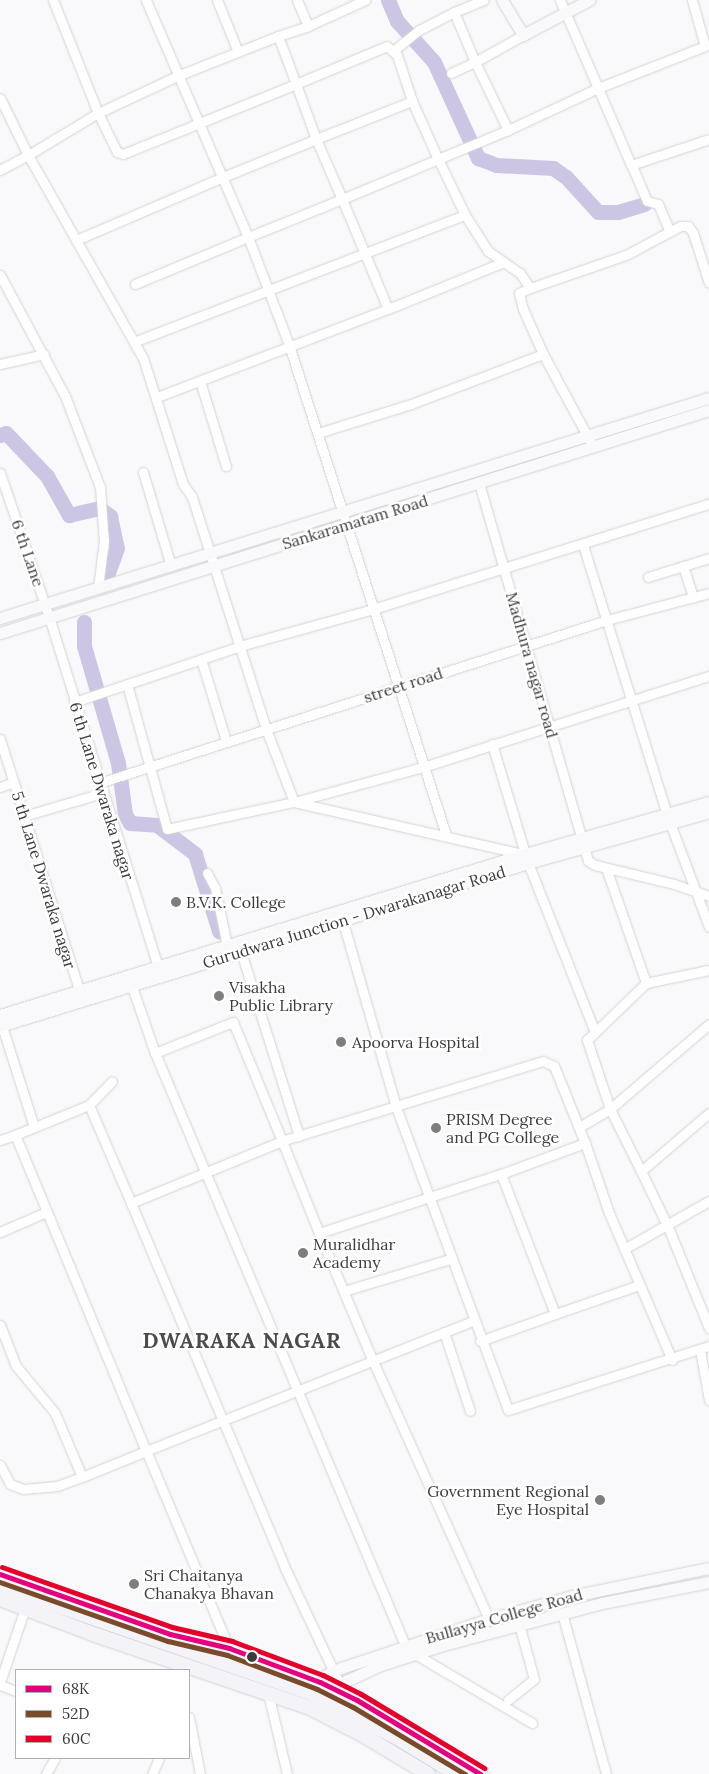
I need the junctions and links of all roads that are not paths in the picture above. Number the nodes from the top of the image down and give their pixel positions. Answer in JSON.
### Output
{"nodes":[{"id":1,"x":53,"y":0,"type":"edge"},
{"id":2,"x":146,"y":0,"type":"edge"},
{"id":3,"x":217,"y":0,"type":"edge"},
{"id":4,"x":297,"y":0,"type":"edge"},
{"id":5,"x":365,"y":0,"type":"edge"},
{"id":6,"x":484,"y":0,"type":"edge"},
{"id":7,"x":502,"y":0,"type":"edge"},
{"id":8,"x":589,"y":0,"type":"edge"},
{"id":9,"x":692,"y":0,"type":"edge"},
{"id":10,"x":562,"y":5,"type":"edge"},
{"id":11,"x":454,"y":12,"type":"junction"},
{"id":12,"x":308,"y":26,"type":"junction"},
{"id":13,"x":523,"y":35,"type":"junction"},
{"id":14,"x":278,"y":36,"type":"junction"},
{"id":15,"x":705,"y":46,"type":"junction"},
{"id":16,"x":394,"y":51,"type":"junction"},
{"id":17,"x":238,"y":52,"type":"junction"},
{"id":18,"x":709,"y":55,"type":"edge"},
{"id":19,"x":475,"y":62,"type":"junction"},
{"id":20,"x":451,"y":73,"type":"dead end"},
{"id":21,"x":177,"y":76,"type":"junction"},
{"id":22,"x":296,"y":84,"type":"junction"},
{"id":23,"x":598,"y":88,"type":"junction"},
{"id":24,"x":0,"y":98,"type":"edge"},
{"id":25,"x":412,"y":100,"type":"junction"},
{"id":26,"x":98,"y":113,"type":"junction"},
{"id":27,"x":199,"y":123,"type":"junction"},
{"id":28,"x":508,"y":130,"type":"junction"},
{"id":29,"x":316,"y":139,"type":"junction"},
{"id":30,"x":709,"y":139,"type":"edge"},
{"id":31,"x":28,"y":155,"type":"junction"},
{"id":32,"x":438,"y":159,"type":"junction"},
{"id":33,"x":632,"y":166,"type":"junction"},
{"id":34,"x":0,"y":170,"type":"edge"},
{"id":35,"x":222,"y":177,"type":"junction"},
{"id":36,"x":342,"y":198,"type":"junction"},
{"id":37,"x":465,"y":215,"type":"junction"},
{"id":38,"x":670,"y":232,"type":"junction"},
{"id":39,"x":248,"y":238,"type":"junction"},
{"id":40,"x":76,"y":240,"type":"junction"},
{"id":41,"x":365,"y":253,"type":"junction"},
{"id":42,"x":504,"y":262,"type":"junction"},
{"id":43,"x":0,"y":275,"type":"edge"},
{"id":44,"x":709,"y":283,"type":"edge"},
{"id":45,"x":135,"y":284,"type":"dead end"},
{"id":46,"x":530,"y":288,"type":"junction"},
{"id":47,"x":270,"y":292,"type":"junction"},
{"id":48,"x":388,"y":309,"type":"junction"},
{"id":49,"x":136,"y":341,"type":"junction"},
{"id":50,"x":289,"y":345,"type":"junction"},
{"id":51,"x":44,"y":354,"type":"junction"},
{"id":52,"x":543,"y":354,"type":"junction"},
{"id":53,"x":0,"y":364,"type":"edge"},
{"id":54,"x":200,"y":381,"type":"junction"},
{"id":55,"x":157,"y":397,"type":"junction"},
{"id":56,"x":709,"y":398,"type":"edge"},
{"id":57,"x":709,"y":410,"type":"edge"},
{"id":58,"x":318,"y":433,"type":"junction"},
{"id":59,"x":590,"y":441,"type":"junction"},
{"id":60,"x":226,"y":466,"type":"dead end"},
{"id":61,"x":143,"y":472,"type":"dead end"},
{"id":62,"x":0,"y":473,"type":"edge"},
{"id":63,"x":479,"y":483,"type":"junction"},
{"id":64,"x":709,"y":504,"type":"edge"},
{"id":65,"x":342,"y":513,"type":"junction"},
{"id":66,"x":346,"y":525,"type":"junction"},
{"id":67,"x":584,"y":545,"type":"junction"},
{"id":68,"x":209,"y":555,"type":"junction"},
{"id":69,"x":709,"y":558,"type":"edge"},
{"id":70,"x":171,"y":566,"type":"junction"},
{"id":71,"x":213,"y":566,"type":"junction"},
{"id":72,"x":683,"y":566,"type":"junction"},
{"id":73,"x":504,"y":569,"type":"junction"},
{"id":74,"x":648,"y":577,"type":"dead end"},
{"id":75,"x":98,"y":588,"type":"junction"},
{"id":76,"x":709,"y":593,"type":"edge"},
{"id":77,"x":693,"y":598,"type":"junction"},
{"id":78,"x":45,"y":605,"type":"junction"},
{"id":79,"x":373,"y":609,"type":"junction"},
{"id":80,"x":49,"y":617,"type":"junction"},
{"id":81,"x":0,"y":618,"type":"edge"},
{"id":82,"x":607,"y":620,"type":"junction"},
{"id":83,"x":0,"y":633,"type":"edge"},
{"id":84,"x":240,"y":646,"type":"junction"},
{"id":85,"x":527,"y":646,"type":"junction"},
{"id":86,"x":201,"y":659,"type":"junction"},
{"id":87,"x":709,"y":676,"type":"edge"},
{"id":88,"x":127,"y":684,"type":"junction"},
{"id":89,"x":399,"y":686,"type":"junction"},
{"id":90,"x":632,"y":700,"type":"junction"},
{"id":91,"x":74,"y":702,"type":"junction"},
{"id":92,"x":551,"y":726,"type":"junction"},
{"id":93,"x":266,"y":728,"type":"junction"},
{"id":94,"x":0,"y":739,"type":"edge"},
{"id":95,"x":226,"y":741,"type":"junction"},
{"id":96,"x":492,"y":744,"type":"junction"},
{"id":97,"x":149,"y":765,"type":"junction"},
{"id":98,"x":423,"y":766,"type":"junction"},
{"id":99,"x":14,"y":782,"type":"junction"},
{"id":100,"x":99,"y":783,"type":"junction"},
{"id":101,"x":0,"y":786,"type":"edge"},
{"id":102,"x":102,"y":793,"type":"junction"},
{"id":103,"x":294,"y":802,"type":"junction"},
{"id":104,"x":709,"y":802,"type":"edge"},
{"id":105,"x":709,"y":812,"type":"edge"},
{"id":106,"x":24,"y":816,"type":"junction"},
{"id":107,"x":669,"y":819,"type":"junction"},
{"id":108,"x":446,"y":835,"type":"junction"},
{"id":109,"x":582,"y":844,"type":"junction"},
{"id":110,"x":526,"y":858,"type":"junction"},
{"id":111,"x":606,"y":868,"type":"junction"},
{"id":112,"x":207,"y":873,"type":"dead end"},
{"id":113,"x":695,"y":890,"type":"junction"},
{"id":114,"x":709,"y":896,"type":"edge"},
{"id":115,"x":341,"y":918,"type":"junction"},
{"id":116,"x":709,"y":927,"type":"edge"},
{"id":117,"x":228,"y":946,"type":"junction"},
{"id":118,"x":241,"y":952,"type":"junction"},
{"id":119,"x":709,"y":970,"type":"edge"},
{"id":120,"x":159,"y":971,"type":"junction"},
{"id":121,"x":130,"y":980,"type":"junction"},
{"id":122,"x":646,"y":983,"type":"junction"},
{"id":123,"x":80,"y":992,"type":"junction"},
{"id":124,"x":1,"y":1022,"type":"edge"},
{"id":125,"x":709,"y":1024,"type":"edge"},
{"id":126,"x":594,"y":1030,"type":"junction"},
{"id":127,"x":156,"y":1053,"type":"junction"},
{"id":128,"x":112,"y":1081,"type":"dead end"},
{"id":129,"x":89,"y":1105,"type":"junction"},
{"id":130,"x":396,"y":1107,"type":"junction"},
{"id":131,"x":610,"y":1109,"type":"junction"},
{"id":132,"x":709,"y":1113,"type":"edge"},
{"id":133,"x":579,"y":1127,"type":"junction"},
{"id":134,"x":34,"y":1128,"type":"junction"},
{"id":135,"x":15,"y":1136,"type":"junction"},
{"id":136,"x":299,"y":1136,"type":"junction"},
{"id":137,"x":0,"y":1140,"type":"edge"},
{"id":138,"x":282,"y":1141,"type":"junction"},
{"id":139,"x":584,"y":1143,"type":"junction"},
{"id":140,"x":641,"y":1171,"type":"junction"},
{"id":141,"x":205,"y":1172,"type":"junction"},
{"id":142,"x":501,"y":1174,"type":"junction"},
{"id":143,"x":428,"y":1198,"type":"junction"},
{"id":144,"x":709,"y":1202,"type":"edge"},
{"id":145,"x":131,"y":1203,"type":"junction"},
{"id":146,"x":46,"y":1212,"type":"junction"},
{"id":147,"x":668,"y":1227,"type":"junction"},
{"id":148,"x":0,"y":1232,"type":"edge"},
{"id":149,"x":318,"y":1232,"type":"junction"},
{"id":150,"x":624,"y":1249,"type":"junction"},
{"id":151,"x":450,"y":1259,"type":"junction"},
{"id":152,"x":639,"y":1285,"type":"junction"},
{"id":153,"x":344,"y":1291,"type":"junction"},
{"id":154,"x":555,"y":1314,"type":"junction"},
{"id":155,"x":473,"y":1321,"type":"junction"},
{"id":156,"x":0,"y":1325,"type":"edge"},
{"id":157,"x":709,"y":1328,"type":"edge"},
{"id":158,"x":444,"y":1332,"type":"junction"},
{"id":159,"x":480,"y":1341,"type":"junction"},
{"id":160,"x":709,"y":1346,"type":"edge"},
{"id":161,"x":700,"y":1350,"type":"junction"},
{"id":162,"x":372,"y":1359,"type":"junction"},
{"id":163,"x":672,"y":1360,"type":"junction"},
{"id":164,"x":708,"y":1389,"type":"edge"},
{"id":165,"x":295,"y":1390,"type":"junction"},
{"id":166,"x":709,"y":1400,"type":"edge"},
{"id":167,"x":470,"y":1410,"type":"dead end"},
{"id":168,"x":222,"y":1420,"type":"junction"},
{"id":169,"x":146,"y":1451,"type":"junction"},
{"id":170,"x":0,"y":1466,"type":"edge"},
{"id":171,"x":82,"y":1477,"type":"junction"},
{"id":172,"x":3,"y":1479,"type":"edge"},
{"id":173,"x":709,"y":1568,"type":"edge"},
{"id":174,"x":0,"y":1574,"type":"edge"},
{"id":175,"x":709,"y":1582,"type":"edge"},
{"id":176,"x":0,"y":1586,"type":"edge"},
{"id":177,"x":0,"y":1598,"type":"edge"},
{"id":178,"x":24,"y":1608,"type":"junction"},
{"id":179,"x":562,"y":1613,"type":"junction"},
{"id":180,"x":490,"y":1619,"type":"junction"},
{"id":181,"x":520,"y":1624,"type":"junction"},
{"id":182,"x":405,"y":1645,"type":"junction"},
{"id":183,"x":229,"y":1648,"type":"junction"},
{"id":184,"x":415,"y":1654,"type":"junction"},
{"id":185,"x":179,"y":1666,"type":"edge"},
{"id":186,"x":190,"y":1669,"type":"edge"},
{"id":187,"x":332,"y":1672,"type":"junction"},
{"id":188,"x":0,"y":1683,"type":"edge"},
{"id":189,"x":316,"y":1688,"type":"junction"},
{"id":190,"x":15,"y":1690,"type":"edge"},
{"id":191,"x":334,"y":1692,"type":"junction"},
{"id":192,"x":268,"y":1693,"type":"junction"},
{"id":193,"x":508,"y":1700,"type":"dead end"},
{"id":194,"x":532,"y":1722,"type":"dead end"},
{"id":195,"x":190,"y":1729,"type":"edge"},
{"id":196,"x":192,"y":1754,"type":"edge"},
{"id":197,"x":54,"y":1759,"type":"edge"},
{"id":198,"x":159,"y":1759,"type":"edge"},
{"id":199,"x":46,"y":1774,"type":"edge"},
{"id":200,"x":152,"y":1774,"type":"edge"},
{"id":201,"x":200,"y":1774,"type":"edge"},
{"id":202,"x":287,"y":1774,"type":"edge"},
{"id":203,"x":428,"y":1774,"type":"edge"},
{"id":204,"x":456,"y":1774,"type":"edge"},
{"id":205,"x":480,"y":1774,"type":"edge"},
{"id":206,"x":606,"y":1774,"type":"edge"}],
"edges":[{"from":1,"to":26,"type":"street"},
{"from":2,"to":21,"type":"street"},
{"from":3,"to":17,"type":"street"},
{"from":4,"to":12,"type":"street"},
{"from":5,"to":12,"type":"street"},
{"from":6,"to":11,"type":"street"},
{"from":7,"to":13,"type":"main road"},
{"from":8,"to":10,"type":"main road"},
{"from":9,"to":15,"type":"street"},
{"from":10,"to":13,"type":"main road"},
{"from":10,"to":23,"type":"street"},
{"from":11,"to":16,"type":"street"},
{"from":11,"to":19,"type":"street"},
{"from":12,"to":14,"type":"street"},
{"from":13,"to":19,"type":"street"},
{"from":14,"to":17,"type":"street"},
{"from":14,"to":22,"type":"street"},
{"from":15,"to":18,"type":"street"},
{"from":15,"to":23,"type":"street"},
{"from":16,"to":22,"type":"street"},
{"from":16,"to":25,"type":"street"},
{"from":17,"to":21,"type":"street"},
{"from":19,"to":20,"type":"street"},
{"from":19,"to":28,"type":"street"},
{"from":21,"to":26,"type":"street"},
{"from":21,"to":27,"type":"street"},
{"from":22,"to":27,"type":"street"},
{"from":22,"to":29,"type":"street"},
{"from":23,"to":28,"type":"street"},
{"from":23,"to":33,"type":"street"},
{"from":24,"to":31,"type":"street"},
{"from":25,"to":29,"type":"street"},
{"from":25,"to":32,"type":"street"},
{"from":26,"to":27,"type":"street"},
{"from":26,"to":31,"type":"street"},
{"from":27,"to":35,"type":"street"},
{"from":28,"to":32,"type":"street"},
{"from":29,"to":35,"type":"street"},
{"from":29,"to":36,"type":"street"},
{"from":30,"to":33,"type":"street"},
{"from":31,"to":34,"type":"street"},
{"from":31,"to":40,"type":"street"},
{"from":32,"to":36,"type":"street"},
{"from":32,"to":37,"type":"street"},
{"from":33,"to":38,"type":"street"},
{"from":35,"to":39,"type":"street"},
{"from":35,"to":40,"type":"street"},
{"from":36,"to":39,"type":"street"},
{"from":36,"to":41,"type":"street"},
{"from":37,"to":41,"type":"street"},
{"from":37,"to":42,"type":"street"},
{"from":38,"to":44,"type":"street"},
{"from":38,"to":46,"type":"street"},
{"from":39,"to":45,"type":"street"},
{"from":39,"to":47,"type":"street"},
{"from":40,"to":49,"type":"street"},
{"from":41,"to":47,"type":"street"},
{"from":41,"to":48,"type":"street"},
{"from":42,"to":46,"type":"street"},
{"from":42,"to":48,"type":"street"},
{"from":43,"to":51,"type":"street"},
{"from":46,"to":52,"type":"street"},
{"from":47,"to":49,"type":"street"},
{"from":47,"to":50,"type":"street"},
{"from":48,"to":50,"type":"street"},
{"from":49,"to":55,"type":"street"},
{"from":50,"to":54,"type":"street"},
{"from":50,"to":58,"type":"street"},
{"from":51,"to":53,"type":"street"},
{"from":51,"to":75,"type":"street"},
{"from":52,"to":58,"type":"street"},
{"from":52,"to":59,"type":"street"},
{"from":54,"to":55,"type":"street"},
{"from":54,"to":60,"type":"street"},
{"from":55,"to":68,"type":"street"},
{"from":56,"to":59,"type":"main road","name":"Sankaramatam Road"},
{"from":57,"to":59,"type":"main road","name":"Sankaramatam Road"},
{"from":58,"to":65,"type":"street"},
{"from":59,"to":63,"type":"main road","name":"Sankaramatam Road"},
{"from":59,"to":65,"type":"main road","name":"Sankaramatam Road"},
{"from":61,"to":70,"type":"street"},
{"from":62,"to":78,"type":"street","name":"6 th Lane"},
{"from":63,"to":66,"type":"main road","name":"Sankaramatam Road"},
{"from":63,"to":73,"type":"street","name":"Madhura nagar road"},
{"from":64,"to":67,"type":"street"},
{"from":65,"to":66,"type":"street"},
{"from":65,"to":68,"type":"main road","name":"Sankaramatam Road"},
{"from":66,"to":71,"type":"main road","name":"Sankaramatam Road"},
{"from":66,"to":79,"type":"street"},
{"from":67,"to":73,"type":"street"},
{"from":67,"to":82,"type":"street"},
{"from":68,"to":70,"type":"main road","name":"Sankaramatam Road"},
{"from":68,"to":71,"type":"street"},
{"from":69,"to":72,"type":"street"},
{"from":70,"to":75,"type":"main road","name":"Sankaramatam Road"},
{"from":71,"to":80,"type":"main road","name":"Sankaramatam Road"},
{"from":71,"to":84,"type":"street"},
{"from":72,"to":74,"type":"street"},
{"from":72,"to":77,"type":"street"},
{"from":73,"to":79,"type":"street"},
{"from":73,"to":85,"type":"street","name":"Madhura nagar road"},
{"from":75,"to":78,"type":"main road","name":"Sankaramatam Road"},
{"from":76,"to":77,"type":"street","name":"street road"},
{"from":77,"to":82,"type":"street","name":"street road"},
{"from":78,"to":80,"type":"street","name":"6 th Lane Dwaraka nagar"},
{"from":78,"to":81,"type":"main road","name":"Sankaramatam Road"},
{"from":79,"to":84,"type":"street"},
{"from":79,"to":89,"type":"street"},
{"from":80,"to":83,"type":"main road","name":"Sankaramatam Road"},
{"from":80,"to":91,"type":"street","name":"6 th Lane Dwaraka nagar"},
{"from":82,"to":85,"type":"street","name":"street road"},
{"from":82,"to":90,"type":"street"},
{"from":84,"to":86,"type":"street"},
{"from":84,"to":93,"type":"street"},
{"from":85,"to":89,"type":"street","name":"street road"},
{"from":85,"to":92,"type":"street","name":"Madhura nagar road"},
{"from":86,"to":88,"type":"street"},
{"from":86,"to":95,"type":"street"},
{"from":87,"to":90,"type":"street"},
{"from":88,"to":91,"type":"street"},
{"from":88,"to":97,"type":"street"},
{"from":89,"to":93,"type":"street","name":"street road"},
{"from":89,"to":98,"type":"street"},
{"from":90,"to":92,"type":"street"},
{"from":90,"to":107,"type":"street"},
{"from":91,"to":100,"type":"street","name":"6 th Lane Dwaraka nagar"},
{"from":92,"to":96,"type":"street"},
{"from":92,"to":109,"type":"street","name":"Madhura nagar road"},
{"from":93,"to":95,"type":"street","name":"street road"},
{"from":93,"to":103,"type":"street"},
{"from":94,"to":99,"type":"street","name":"5 th Lane Dwaraka nagar"},
{"from":95,"to":97,"type":"street","name":"street road"},
{"from":96,"to":98,"type":"street"},
{"from":96,"to":110,"type":"street"},
{"from":97,"to":100,"type":"street","name":"street road"},
{"from":97,"to":103,"type":"street"},
{"from":98,"to":103,"type":"street"},
{"from":98,"to":108,"type":"street"},
{"from":99,"to":101,"type":"street"},
{"from":99,"to":106,"type":"street","name":"5 th Lane Dwaraka nagar"},
{"from":100,"to":102,"type":"street","name":"6 th Lane Dwaraka nagar"},
{"from":102,"to":106,"type":"street"},
{"from":102,"to":120,"type":"street","name":"6 th Lane Dwaraka nagar"},
{"from":103,"to":108,"type":"street"},
{"from":104,"to":107,"type":"main road","name":"Gurudwara Junction - Dwarakanagar Road"},
{"from":105,"to":107,"type":"main road","name":"Gurudwara Junction - Dwarakanagar Road"},
{"from":106,"to":123,"type":"street","name":"5 th Lane Dwaraka nagar"},
{"from":107,"to":109,"type":"main road","name":"Gurudwara Junction - Dwarakanagar Road"},
{"from":107,"to":113,"type":"street"},
{"from":108,"to":110,"type":"street"},
{"from":109,"to":110,"type":"main road","name":"Gurudwara Junction - Dwarakanagar Road"},
{"from":109,"to":111,"type":"street"},
{"from":110,"to":115,"type":"main road","name":"Gurudwara Junction - Dwarakanagar Road"},
{"from":110,"to":126,"type":"street"},
{"from":111,"to":113,"type":"street"},
{"from":111,"to":122,"type":"street"},
{"from":112,"to":117,"type":"street"},
{"from":113,"to":114,"type":"street"},
{"from":113,"to":116,"type":"street"},
{"from":115,"to":117,"type":"main road","name":"Gurudwara Junction - Dwarakanagar Road"},
{"from":115,"to":118,"type":"main road","name":"Gurudwara Junction - Dwarakanagar Road"},
{"from":115,"to":130,"type":"street"},
{"from":117,"to":120,"type":"main road","name":"Gurudwara Junction - Dwarakanagar Road"},
{"from":118,"to":120,"type":"main road","name":"Gurudwara Junction - Dwarakanagar Road"},
{"from":118,"to":136,"type":"street"},
{"from":119,"to":122,"type":"street"},
{"from":120,"to":121,"type":"main road","name":"Gurudwara Junction - Dwarakanagar Road"},
{"from":121,"to":123,"type":"main road","name":"Gurudwara Junction - Dwarakanagar Road"},
{"from":121,"to":124,"type":"main road","name":"Gurudwara Junction - Dwarakanagar Road"},
{"from":121,"to":127,"type":"street"},
{"from":122,"to":126,"type":"street"},
{"from":123,"to":124,"type":"main road","name":"Gurudwara Junction - Dwarakanagar Road"},
{"from":124,"to":134,"type":"street"},
{"from":125,"to":131,"type":"street"},
{"from":126,"to":131,"type":"street"},
{"from":127,"to":138,"type":"street"},
{"from":127,"to":141,"type":"street"},
{"from":128,"to":129,"type":"street"},
{"from":129,"to":134,"type":"street"},
{"from":129,"to":145,"type":"street"},
{"from":130,"to":133,"type":"street"},
{"from":130,"to":136,"type":"street"},
{"from":130,"to":143,"type":"street"},
{"from":131,"to":133,"type":"street"},
{"from":131,"to":140,"type":"street"},
{"from":132,"to":140,"type":"street"},
{"from":133,"to":139,"type":"street"},
{"from":134,"to":135,"type":"street"},
{"from":135,"to":137,"type":"street"},
{"from":135,"to":146,"type":"street"},
{"from":136,"to":138,"type":"street"},
{"from":138,"to":141,"type":"street"},
{"from":138,"to":149,"type":"street"},
{"from":139,"to":142,"type":"street"},
{"from":139,"to":150,"type":"street"},
{"from":140,"to":147,"type":"street"},
{"from":141,"to":145,"type":"street"},
{"from":141,"to":165,"type":"street"},
{"from":142,"to":143,"type":"street"},
{"from":142,"to":154,"type":"street"},
{"from":143,"to":149,"type":"street"},
{"from":143,"to":151,"type":"street"},
{"from":144,"to":147,"type":"street"},
{"from":145,"to":168,"type":"street"},
{"from":146,"to":148,"type":"street"},
{"from":146,"to":169,"type":"street"},
{"from":147,"to":150,"type":"street"},
{"from":147,"to":157,"type":"street"},
{"from":149,"to":153,"type":"street"},
{"from":150,"to":152,"type":"street"},
{"from":151,"to":153,"type":"street"},
{"from":151,"to":155,"type":"street"},
{"from":152,"to":154,"type":"street"},
{"from":152,"to":163,"type":"street"},
{"from":153,"to":162,"type":"street"},
{"from":154,"to":159,"type":"street"},
{"from":155,"to":158,"type":"street"},
{"from":155,"to":159,"type":"street"},
{"from":156,"to":171,"type":"street"},
{"from":158,"to":162,"type":"street"},
{"from":158,"to":167,"type":"street"},
{"from":159,"to":163,"type":"street"},
{"from":160,"to":161,"type":"street"},
{"from":161,"to":163,"type":"street"},
{"from":161,"to":164,"type":"street"},
{"from":162,"to":165,"type":"street"},
{"from":162,"to":180,"type":"street"},
{"from":164,"to":166,"type":"street"},
{"from":165,"to":168,"type":"street"},
{"from":165,"to":182,"type":"street"},
{"from":168,"to":169,"type":"street"},
{"from":168,"to":187,"type":"street"},
{"from":169,"to":171,"type":"street"},
{"from":169,"to":183,"type":"street"},
{"from":170,"to":172,"type":"street"},
{"from":171,"to":172,"type":"street"},
{"from":173,"to":180,"type":"main road","name":"Bullayya College Road"},
{"from":174,"to":183,"type":"main road"},
{"from":175,"to":179,"type":"main road","name":"Bullayya College Road"},
{"from":176,"to":189,"type":"main road"},
{"from":177,"to":178,"type":"main road"},
{"from":178,"to":185,"type":"main road"},
{"from":178,"to":188,"type":"street"},
{"from":179,"to":181,"type":"main road","name":"Bullayya College Road"},
{"from":179,"to":206,"type":"street"},
{"from":180,"to":182,"type":"main road","name":"Bullayya College Road"},
{"from":181,"to":184,"type":"main road","name":"Bullayya College Road"},
{"from":181,"to":193,"type":"street"},
{"from":182,"to":187,"type":"main road","name":"Bullayya College Road"},
{"from":183,"to":189,"type":"main road"},
{"from":184,"to":191,"type":"main road","name":"Bullayya College Road"},
{"from":184,"to":194,"type":"street"},
{"from":186,"to":192,"type":"main road"},
{"from":187,"to":189,"type":"main road","name":"Bullayya College Road"},
{"from":187,"to":191,"type":"street"},
{"from":188,"to":190,"type":"street"},
{"from":189,"to":191,"type":"main road"},
{"from":191,"to":204,"type":"main road"},
{"from":191,"to":205,"type":"main road"},
{"from":192,"to":202,"type":"street"},
{"from":192,"to":203,"type":"main road"},
{"from":195,"to":196,"type":"street"},
{"from":196,"to":201,"type":"street"},
{"from":197,"to":199,"type":"street"},
{"from":198,"to":200,"type":"street"}]}
